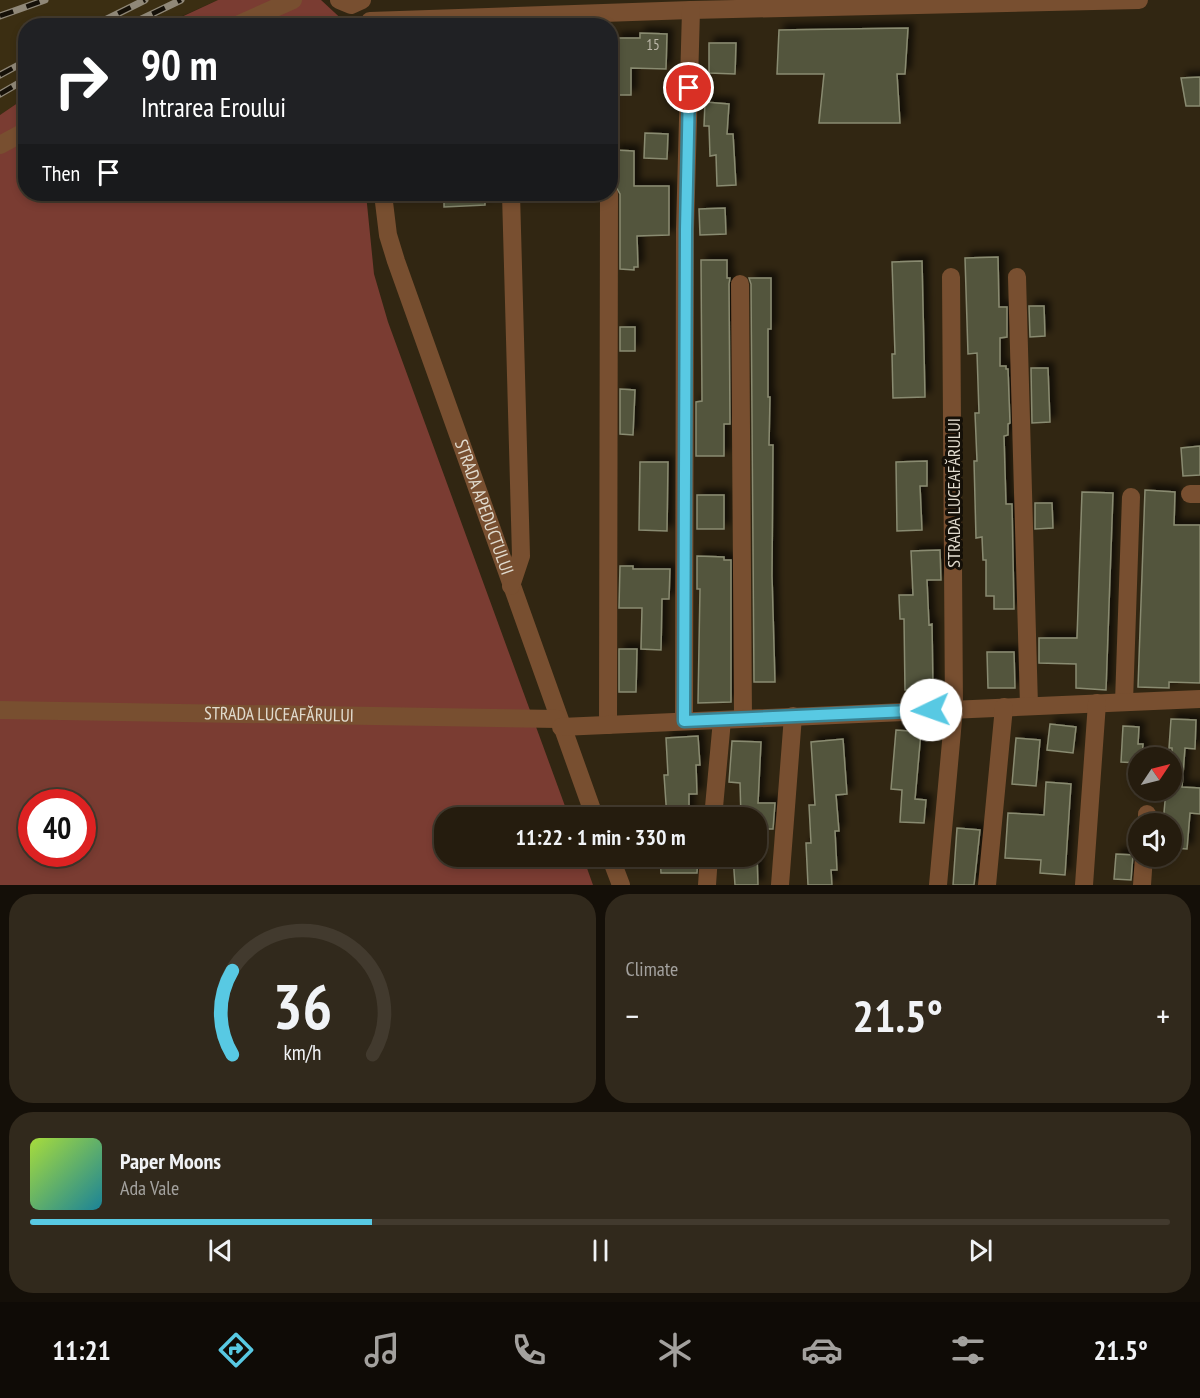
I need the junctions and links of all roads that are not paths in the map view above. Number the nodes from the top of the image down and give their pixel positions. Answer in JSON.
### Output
{"nodes":[{"id":1,"x":293,"y":0,"type":"edge"},
{"id":2,"x":339,"y":0,"type":"edge"},
{"id":3,"x":1124,"y":0,"type":"edge"},
{"id":4,"x":1139,"y":0,"type":"edge"},
{"id":5,"x":361,"y":1,"type":"edge"},
{"id":6,"x":691,"y":10,"type":"junction"},
{"id":7,"x":253,"y":18,"type":"edge"},
{"id":8,"x":368,"y":18,"type":"edge"},
{"id":9,"x":618,"y":18,"type":"edge"},
{"id":10,"x":18,"y":135,"type":"edge"},
{"id":11,"x":0,"y":145,"type":"edge"},
{"id":12,"x":384,"y":201,"type":"edge"},
{"id":13,"x":511,"y":201,"type":"edge"},
{"id":14,"x":609,"y":201,"type":"edge"},
{"id":15,"x":951,"y":276,"type":"dead end"},
{"id":16,"x":1017,"y":277,"type":"dead end"},
{"id":17,"x":740,"y":284,"type":"dead end"},
{"id":18,"x":1131,"y":497,"type":"dead end"},
{"id":19,"x":511,"y":586,"type":"junction"},
{"id":20,"x":1200,"y":699,"type":"edge"},
{"id":21,"x":1124,"y":702,"type":"junction"},
{"id":22,"x":1097,"y":703,"type":"junction"},
{"id":23,"x":1029,"y":706,"type":"junction"},
{"id":24,"x":1004,"y":707,"type":"junction"},
{"id":25,"x":954,"y":709,"type":"junction"},
{"id":26,"x":0,"y":710,"type":"edge"},
{"id":27,"x":793,"y":717,"type":"junction"},
{"id":28,"x":743,"y":718,"type":"junction"},
{"id":29,"x":722,"y":720,"type":"junction"},
{"id":30,"x":684,"y":721,"type":"junction"},
{"id":31,"x":559,"y":723,"type":"junction"},
{"id":32,"x":608,"y":725,"type":"junction"},
{"id":33,"x":591,"y":807,"type":"edge"},
{"id":34,"x":714,"y":807,"type":"edge"},
{"id":35,"x":614,"y":867,"type":"edge"},
{"id":36,"x":708,"y":867,"type":"edge"},
{"id":37,"x":1143,"y":867,"type":"edge"},
{"id":38,"x":621,"y":885,"type":"edge"},
{"id":39,"x":707,"y":885,"type":"edge"},
{"id":40,"x":780,"y":885,"type":"edge"},
{"id":41,"x":938,"y":885,"type":"edge"},
{"id":42,"x":987,"y":885,"type":"edge"},
{"id":43,"x":1084,"y":885,"type":"edge"},
{"id":44,"x":1142,"y":885,"type":"edge"}],
"edges":[{"from":1,"to":7,"type":"street"},
{"from":2,"to":5,"type":"street"},
{"from":3,"to":4,"type":"street"},
{"from":3,"to":6,"type":"street"},
{"from":5,"to":8,"type":"street"},
{"from":6,"to":9,"type":"street"},
{"from":6,"to":30,"type":"street"},
{"from":10,"to":11,"type":"street"},
{"from":12,"to":19,"type":"street","name":"STRADA APEDUCTULUI"},
{"from":13,"to":19,"type":"street"},
{"from":14,"to":32,"type":"street"},
{"from":15,"to":25,"type":"street","name":"STRADA LUCEAFĂRULUI"},
{"from":16,"to":23,"type":"street"},
{"from":17,"to":28,"type":"street"},
{"from":18,"to":21,"type":"street"},
{"from":19,"to":31,"type":"street","name":"STRADA APEDUCTULUI"},
{"from":20,"to":21,"type":"street","name":"STRADA LUCEAFĂRULUI"},
{"from":21,"to":22,"type":"street","name":"STRADA LUCEAFĂRULUI"},
{"from":22,"to":23,"type":"street","name":"STRADA LUCEAFĂRULUI"},
{"from":22,"to":43,"type":"street"},
{"from":23,"to":24,"type":"street","name":"STRADA LUCEAFĂRULUI"},
{"from":24,"to":25,"type":"street","name":"STRADA LUCEAFĂRULUI"},
{"from":24,"to":42,"type":"street"},
{"from":25,"to":27,"type":"street","name":"STRADA LUCEAFĂRULUI"},
{"from":25,"to":41,"type":"street"},
{"from":26,"to":31,"type":"street","name":"STRADA LUCEAFĂRULUI"},
{"from":27,"to":28,"type":"street","name":"STRADA LUCEAFĂRULUI"},
{"from":27,"to":40,"type":"street"},
{"from":28,"to":29,"type":"street","name":"STRADA LUCEAFĂRULUI"},
{"from":29,"to":30,"type":"street","name":"STRADA LUCEAFĂRULUI"},
{"from":29,"to":34,"type":"street"},
{"from":30,"to":32,"type":"street","name":"STRADA LUCEAFĂRULUI"},
{"from":31,"to":32,"type":"street","name":"STRADA LUCEAFĂRULUI"},
{"from":31,"to":33,"type":"street","name":"STRADA APEDUCTULUI"},
{"from":35,"to":38,"type":"street"},
{"from":36,"to":39,"type":"street"},
{"from":37,"to":44,"type":"street"}]}
